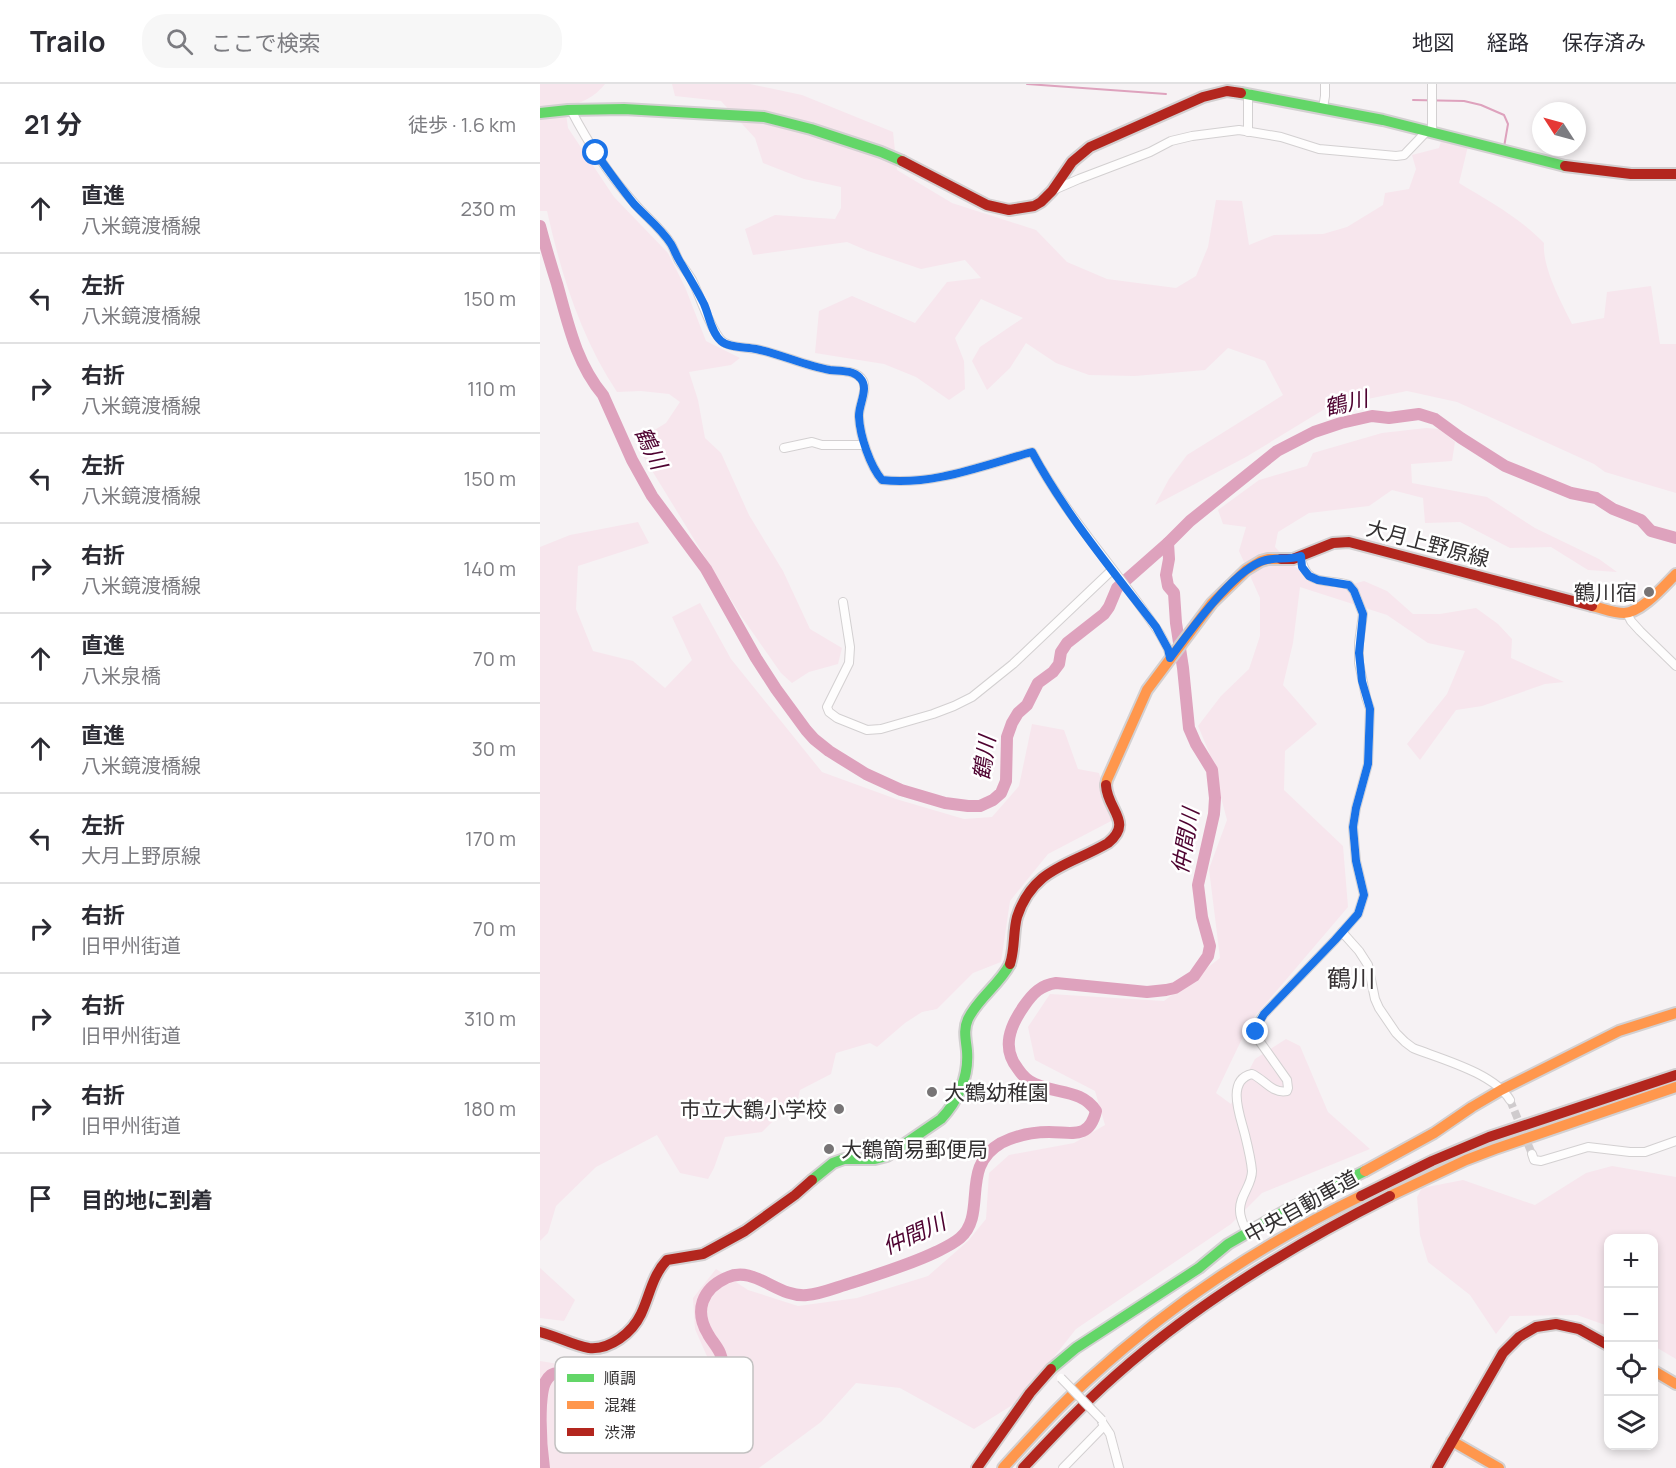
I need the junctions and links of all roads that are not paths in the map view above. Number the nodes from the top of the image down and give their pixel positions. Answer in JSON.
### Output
{"nodes":[{"id":1,"x":1325,"y":84,"type":"edge"},
{"id":2,"x":1432,"y":84,"type":"edge"},
{"id":3,"x":1240,"y":89,"type":"edge"},
{"id":4,"x":1323,"y":108,"type":"junction"},
{"id":5,"x":571,"y":110,"type":"junction"},
{"id":6,"x":540,"y":113,"type":"edge"},
{"id":7,"x":1248,"y":132,"type":"junction"},
{"id":8,"x":1430,"y":132,"type":"junction"},
{"id":9,"x":1676,"y":174,"type":"edge"},
{"id":10,"x":1052,"y":190,"type":"junction"},
{"id":11,"x":864,"y":445,"type":"junction"},
{"id":12,"x":784,"y":448,"type":"dead end"},
{"id":13,"x":1301,"y":556,"type":"junction"},
{"id":14,"x":1112,"y":570,"type":"junction"},
{"id":15,"x":1676,"y":574,"type":"edge"},
{"id":16,"x":843,"y":602,"type":"dead end"},
{"id":17,"x":1627,"y":613,"type":"junction"},
{"id":18,"x":1172,"y":656,"type":"junction"},
{"id":19,"x":1676,"y":666,"type":"edge"},
{"id":20,"x":1342,"y":932,"type":"junction"},
{"id":21,"x":1676,"y":1013,"type":"edge"},
{"id":22,"x":1676,"y":1075,"type":"edge"},
{"id":23,"x":1676,"y":1087,"type":"edge"},
{"id":24,"x":1501,"y":1090,"type":"junction"},
{"id":25,"x":1510,"y":1100,"type":"tunnel mouth"},
{"id":26,"x":1676,"y":1141,"type":"edge"},
{"id":27,"x":1532,"y":1154,"type":"dead end"},
{"id":28,"x":1247,"y":1233,"type":"junction"},
{"id":29,"x":540,"y":1332,"type":"edge"},
{"id":30,"x":1604,"y":1343,"type":"edge"},
{"id":31,"x":1051,"y":1369,"type":"junction"},
{"id":32,"x":1658,"y":1374,"type":"edge"},
{"id":33,"x":1676,"y":1384,"type":"edge"},
{"id":34,"x":1103,"y":1423,"type":"junction"},
{"id":35,"x":1452,"y":1441,"type":"junction"},
{"id":36,"x":977,"y":1468,"type":"edge"},
{"id":37,"x":1003,"y":1468,"type":"edge"},
{"id":38,"x":1023,"y":1468,"type":"edge"},
{"id":39,"x":1063,"y":1468,"type":"edge"},
{"id":40,"x":1119,"y":1468,"type":"edge"},
{"id":41,"x":1437,"y":1468,"type":"edge"},
{"id":42,"x":1499,"y":1468,"type":"edge"}],
"edges":[{"from":1,"to":4,"type":"street"},
{"from":2,"to":8,"type":"street"},
{"from":3,"to":4,"type":"main road"},
{"from":3,"to":7,"type":"street"},
{"from":3,"to":10,"type":"main road"},
{"from":4,"to":8,"type":"main road"},
{"from":5,"to":6,"type":"main road"},
{"from":5,"to":10,"type":"main road"},
{"from":5,"to":11,"type":"street"},
{"from":7,"to":8,"type":"street"},
{"from":7,"to":10,"type":"street"},
{"from":8,"to":9,"type":"main road"},
{"from":11,"to":12,"type":"street"},
{"from":11,"to":14,"type":"street"},
{"from":13,"to":17,"type":"main road","name":"大月上野原線"},
{"from":13,"to":18,"type":"main road","name":"大月上野原線"},
{"from":13,"to":20,"type":"street"},
{"from":14,"to":16,"type":"street"},
{"from":14,"to":18,"type":"street"},
{"from":15,"to":17,"type":"main road"},
{"from":17,"to":19,"type":"street"},
{"from":18,"to":29,"type":"main road","name":"大月上野原線"},
{"from":20,"to":24,"type":"street"},
{"from":20,"to":28,"type":"street"},
{"from":21,"to":24,"type":"main road"},
{"from":22,"to":37,"type":"main road","name":"中央自動車道"},
{"from":23,"to":38,"type":"main road","name":"中央自動車道"},
{"from":24,"to":25,"type":"street"},
{"from":24,"to":28,"type":"main road"},
{"from":26,"to":27,"type":"street"},
{"from":28,"to":31,"type":"main road"},
{"from":30,"to":35,"type":"main road"},
{"from":31,"to":34,"type":"street","bridge":true},
{"from":31,"to":36,"type":"main road"},
{"from":32,"to":33,"type":"main road"},
{"from":34,"to":39,"type":"street"},
{"from":34,"to":40,"type":"street"},
{"from":35,"to":41,"type":"main road"},
{"from":35,"to":42,"type":"main road"}]}
